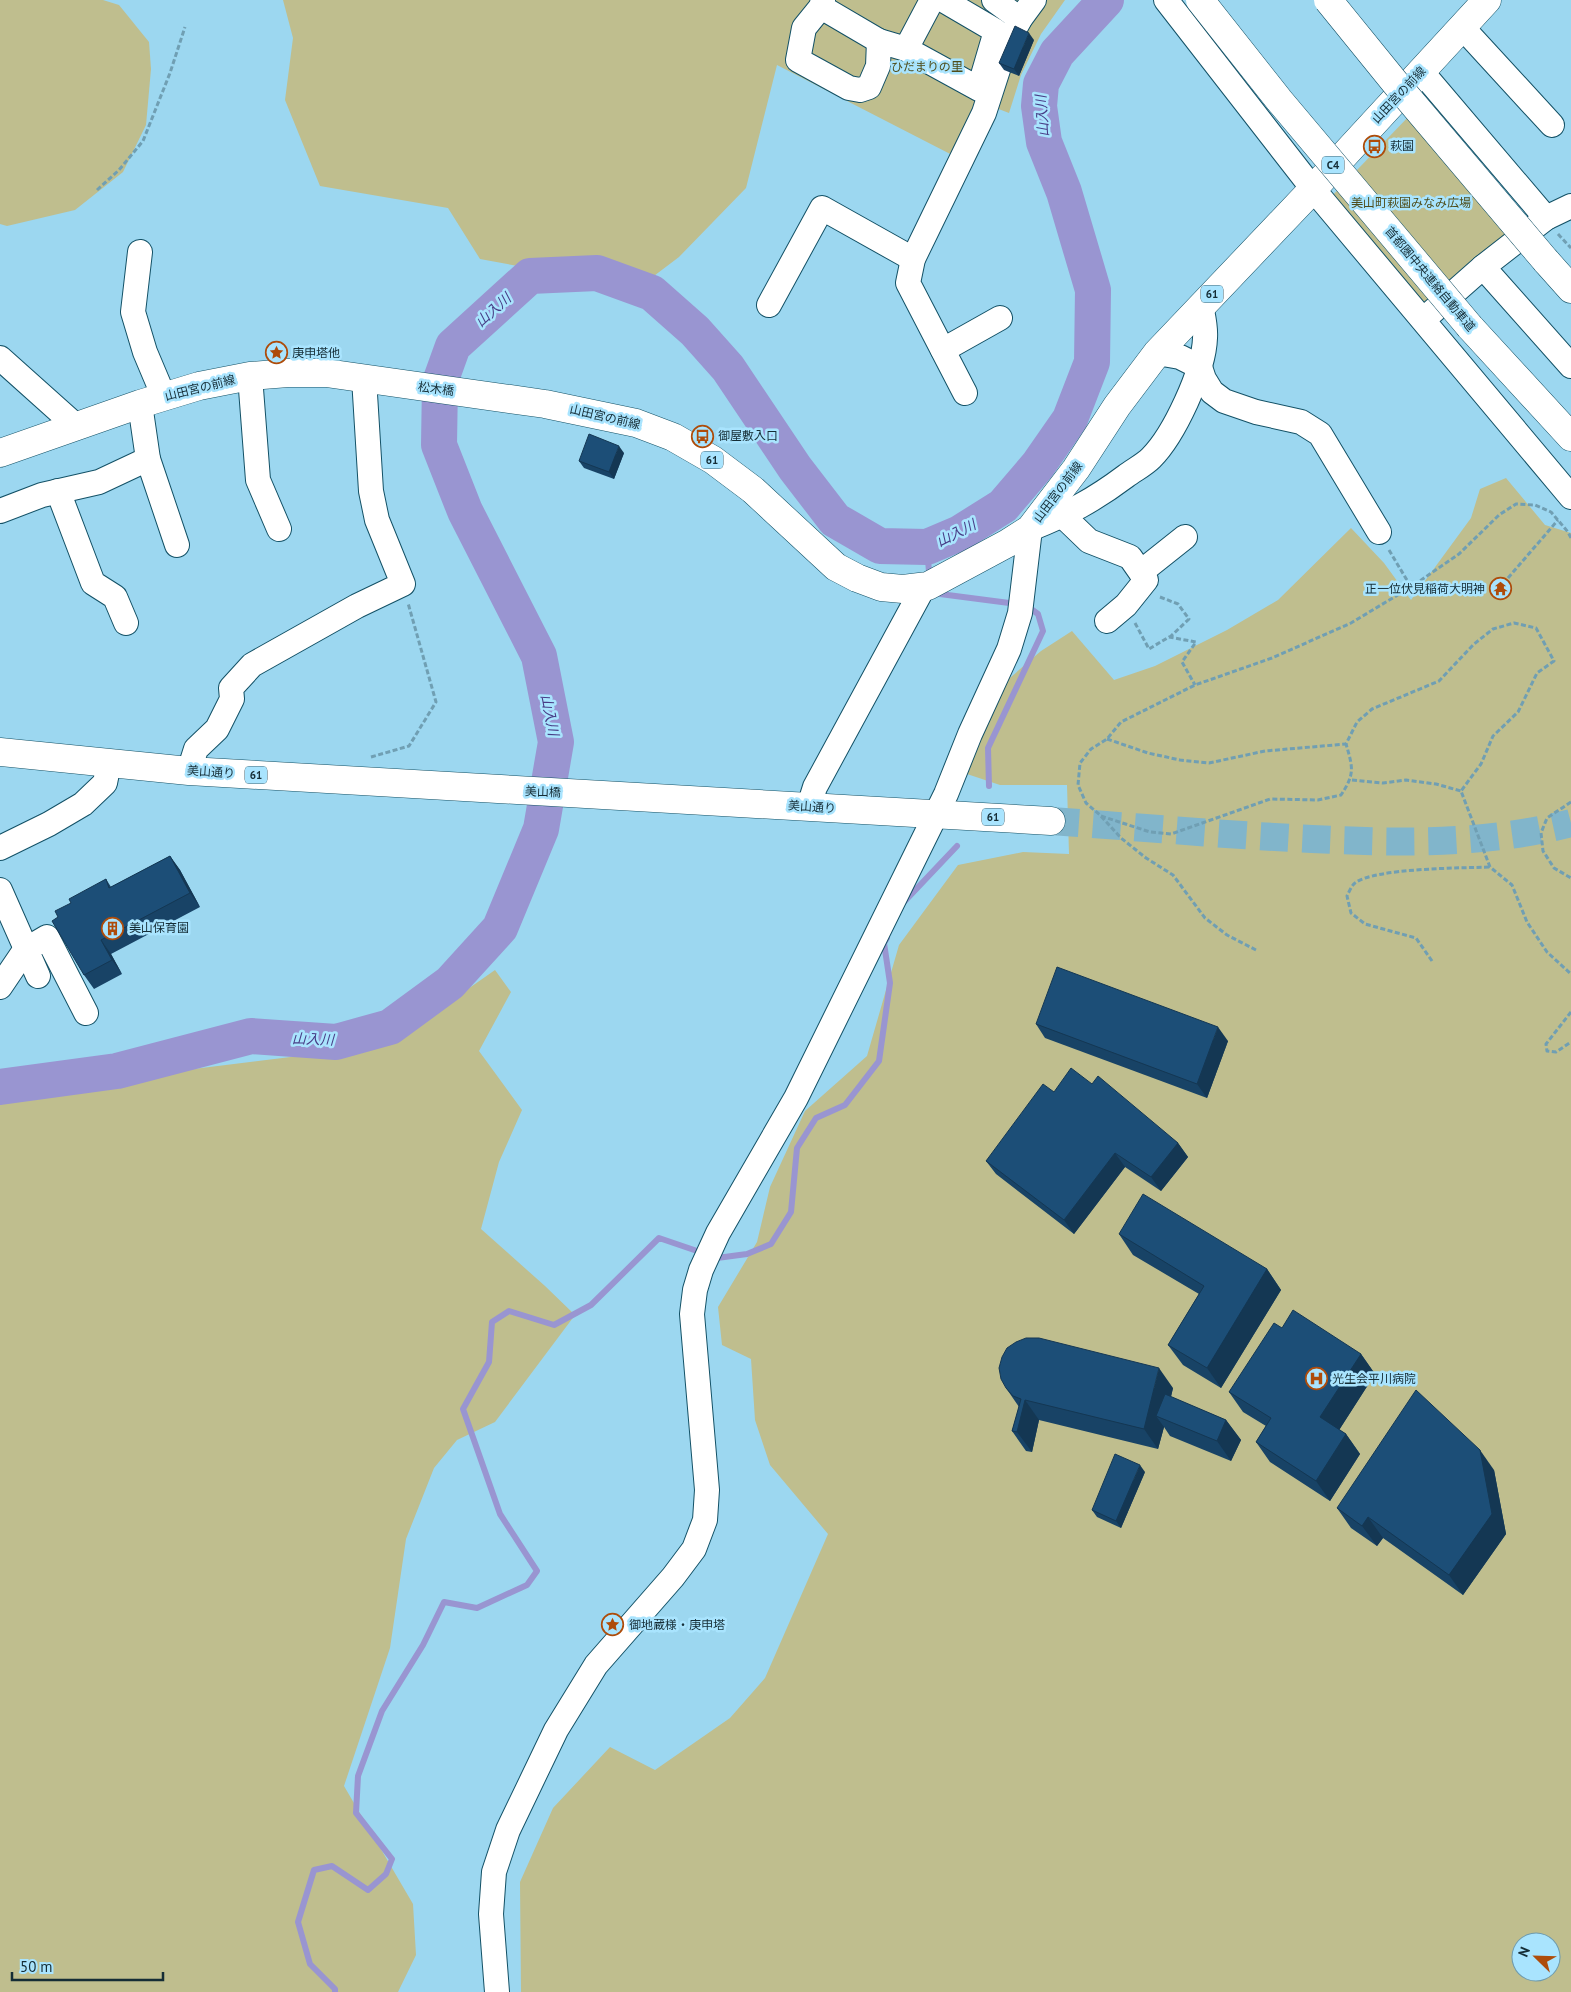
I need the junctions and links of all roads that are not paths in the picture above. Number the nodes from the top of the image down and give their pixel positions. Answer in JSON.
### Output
{"nodes":[{"id":1,"x":932,"y":0,"type":"edge"},
{"id":2,"x":943,"y":0,"type":"edge"},
{"id":3,"x":994,"y":0,"type":"edge"},
{"id":4,"x":1034,"y":0,"type":"edge"},
{"id":5,"x":1166,"y":0,"type":"edge"},
{"id":6,"x":1200,"y":0,"type":"edge"},
{"id":7,"x":1328,"y":0,"type":"edge"},
{"id":8,"x":1487,"y":0,"type":"edge"},
{"id":9,"x":822,"y":4,"type":"edge"},
{"id":10,"x":1020,"y":19,"type":"junction"},
{"id":11,"x":1462,"y":27,"type":"junction"},
{"id":12,"x":878,"y":41,"type":"junction"},
{"id":13,"x":906,"y":49,"type":"junction"},
{"id":14,"x":1421,"y":71,"type":"junction"},
{"id":15,"x":979,"y":89,"type":"junction"},
{"id":16,"x":1552,"y":126,"type":"dead end"},
{"id":17,"x":956,"y":147,"type":"dead end"},
{"id":18,"x":1313,"y":189,"type":"junction"},
{"id":19,"x":1571,"y":206,"type":"edge"},
{"id":20,"x":1546,"y":218,"type":"junction"},
{"id":21,"x":913,"y":259,"type":"junction"},
{"id":22,"x":139,"y":262,"type":"dead end"},
{"id":23,"x":1483,"y":267,"type":"junction"},
{"id":24,"x":1571,"y":288,"type":"edge"},
{"id":25,"x":1201,"y":304,"type":"junction"},
{"id":26,"x":770,"y":305,"type":"dead end"},
{"id":27,"x":1000,"y":318,"type":"dead end"},
{"id":28,"x":1424,"y":320,"type":"junction"},
{"id":29,"x":943,"y":350,"type":"junction"},
{"id":30,"x":1157,"y":352,"type":"junction"},
{"id":31,"x":0,"y":358,"type":"edge"},
{"id":32,"x":1571,"y":366,"type":"edge"},
{"id":33,"x":1200,"y":367,"type":"junction"},
{"id":34,"x":250,"y":376,"type":"junction"},
{"id":35,"x":364,"y":378,"type":"junction"},
{"id":36,"x":409,"y":385,"type":"joint"},
{"id":37,"x":463,"y":393,"type":"joint"},
{"id":38,"x":965,"y":393,"type":"dead end"},
{"id":39,"x":152,"y":401,"type":"junction"},
{"id":40,"x":76,"y":426,"type":"junction"},
{"id":41,"x":1571,"y":437,"type":"edge"},
{"id":42,"x":0,"y":453,"type":"edge"},
{"id":43,"x":148,"y":459,"type":"junction"},
{"id":44,"x":58,"y":491,"type":"junction"},
{"id":45,"x":1571,"y":497,"type":"edge"},
{"id":46,"x":0,"y":511,"type":"edge"},
{"id":47,"x":1063,"y":516,"type":"junction"},
{"id":48,"x":1030,"y":528,"type":"junction"},
{"id":49,"x":279,"y":529,"type":"dead end"},
{"id":50,"x":1379,"y":532,"type":"dead end"},
{"id":51,"x":1185,"y":537,"type":"dead end"},
{"id":52,"x":177,"y":545,"type":"dead end"},
{"id":53,"x":1144,"y":576,"type":"junction"},
{"id":54,"x":930,"y":585,"type":"junction"},
{"id":55,"x":1107,"y":621,"type":"dead end"},
{"id":56,"x":126,"y":623,"type":"dead end"},
{"id":57,"x":0,"y":752,"type":"edge"},
{"id":58,"x":109,"y":763,"type":"junction"},
{"id":59,"x":189,"y":770,"type":"junction"},
{"id":60,"x":513,"y":790,"type":"joint"},
{"id":61,"x":573,"y":793,"type":"joint"},
{"id":62,"x":809,"y":806,"type":"junction"},
{"id":63,"x":935,"y":814,"type":"junction"},
{"id":64,"x":1051,"y":821,"type":"tunnel mouth"},
{"id":65,"x":0,"y":848,"type":"edge"},
{"id":66,"x":0,"y":890,"type":"edge"},
{"id":67,"x":25,"y":950,"type":"junction"},
{"id":68,"x":38,"y":976,"type":"dead end"},
{"id":69,"x":0,"y":987,"type":"edge"},
{"id":70,"x":86,"y":1013,"type":"dead end"},
{"id":71,"x":497,"y":1992,"type":"edge"}],
"edges":[{"from":1,"to":13,"type":"street"},
{"from":2,"to":15,"type":"street"},
{"from":3,"to":10,"type":"street"},
{"from":4,"to":10,"type":"street"},
{"from":5,"to":18,"type":"street"},
{"from":6,"to":41,"type":"main road","name":"首都圏中央連絡自動車道","number":"C4","bridge":true},
{"from":7,"to":24,"type":"main road","bridge":true},
{"from":8,"to":11,"type":"main road","name":"山田宮の前線","number":"61"},
{"from":9,"to":12,"type":"street"},
{"from":9,"to":12,"type":"street"},
{"from":10,"to":21,"type":"street"},
{"from":11,"to":14,"type":"main road","name":"山田宮の前線","number":"61"},
{"from":11,"to":16,"type":"street"},
{"from":12,"to":13,"type":"street"},
{"from":13,"to":15,"type":"street"},
{"from":14,"to":18,"type":"main road","name":"山田宮の前線","number":"61"},
{"from":14,"to":20,"type":"street"},
{"from":15,"to":17,"type":"street"},
{"from":18,"to":25,"type":"main road","name":"山田宮の前線","number":"61"},
{"from":18,"to":28,"type":"street"},
{"from":19,"to":20,"type":"street"},
{"from":20,"to":23,"type":"street"},
{"from":21,"to":26,"type":"street"},
{"from":21,"to":29,"type":"street"},
{"from":22,"to":39,"type":"street"},
{"from":23,"to":28,"type":"street"},
{"from":23,"to":32,"type":"street"},
{"from":25,"to":30,"type":"main road","name":"山田宮の前線","number":"61"},
{"from":25,"to":33,"type":"street","number":"61"},
{"from":27,"to":29,"type":"street"},
{"from":28,"to":45,"type":"street"},
{"from":29,"to":38,"type":"street"},
{"from":30,"to":33,"type":"street"},
{"from":30,"to":48,"type":"main road","name":"山田宮の前線","number":"61"},
{"from":31,"to":40,"type":"street"},
{"from":33,"to":47,"type":"street","number":"61"},
{"from":33,"to":50,"type":"street"},
{"from":34,"to":35,"type":"main road","name":"山田宮の前線","number":"61"},
{"from":34,"to":39,"type":"main road","name":"山田宮の前線","number":"61"},
{"from":34,"to":49,"type":"street"},
{"from":35,"to":36,"type":"main road","name":"山田宮の前線","number":"61"},
{"from":35,"to":59,"type":"street"},
{"from":36,"to":37,"type":"main road","name":"松木橋","number":"61"},
{"from":37,"to":54,"type":"main road","name":"山田宮の前線","number":"61"},
{"from":39,"to":40,"type":"main road","name":"山田宮の前線","number":"61"},
{"from":39,"to":43,"type":"street"},
{"from":40,"to":42,"type":"main road","name":"山田宮の前線","number":"61"},
{"from":43,"to":44,"type":"street"},
{"from":43,"to":52,"type":"street"},
{"from":44,"to":46,"type":"street"},
{"from":44,"to":56,"type":"street"},
{"from":47,"to":48,"type":"street","number":"61"},
{"from":47,"to":53,"type":"street"},
{"from":48,"to":54,"type":"main road","name":"山田宮の前線","number":"61"},
{"from":48,"to":63,"type":"street"},
{"from":51,"to":53,"type":"street"},
{"from":53,"to":55,"type":"street"},
{"from":54,"to":62,"type":"street"},
{"from":57,"to":58,"type":"main road","name":"美山通り","number":"61"},
{"from":58,"to":59,"type":"main road","name":"美山通り","number":"61"},
{"from":58,"to":65,"type":"street"},
{"from":59,"to":60,"type":"main road","name":"美山通り","number":"61"},
{"from":60,"to":61,"type":"main road","name":"美山橋","number":"61"},
{"from":61,"to":62,"type":"main road","name":"美山通り","number":"61"},
{"from":62,"to":63,"type":"main road","name":"美山通り","number":"61"},
{"from":63,"to":64,"type":"main road","name":"美山通り","number":"61"},
{"from":63,"to":71,"type":"street"},
{"from":66,"to":67,"type":"street"},
{"from":67,"to":68,"type":"street"},
{"from":67,"to":69,"type":"street"},
{"from":67,"to":70,"type":"street"}]}
